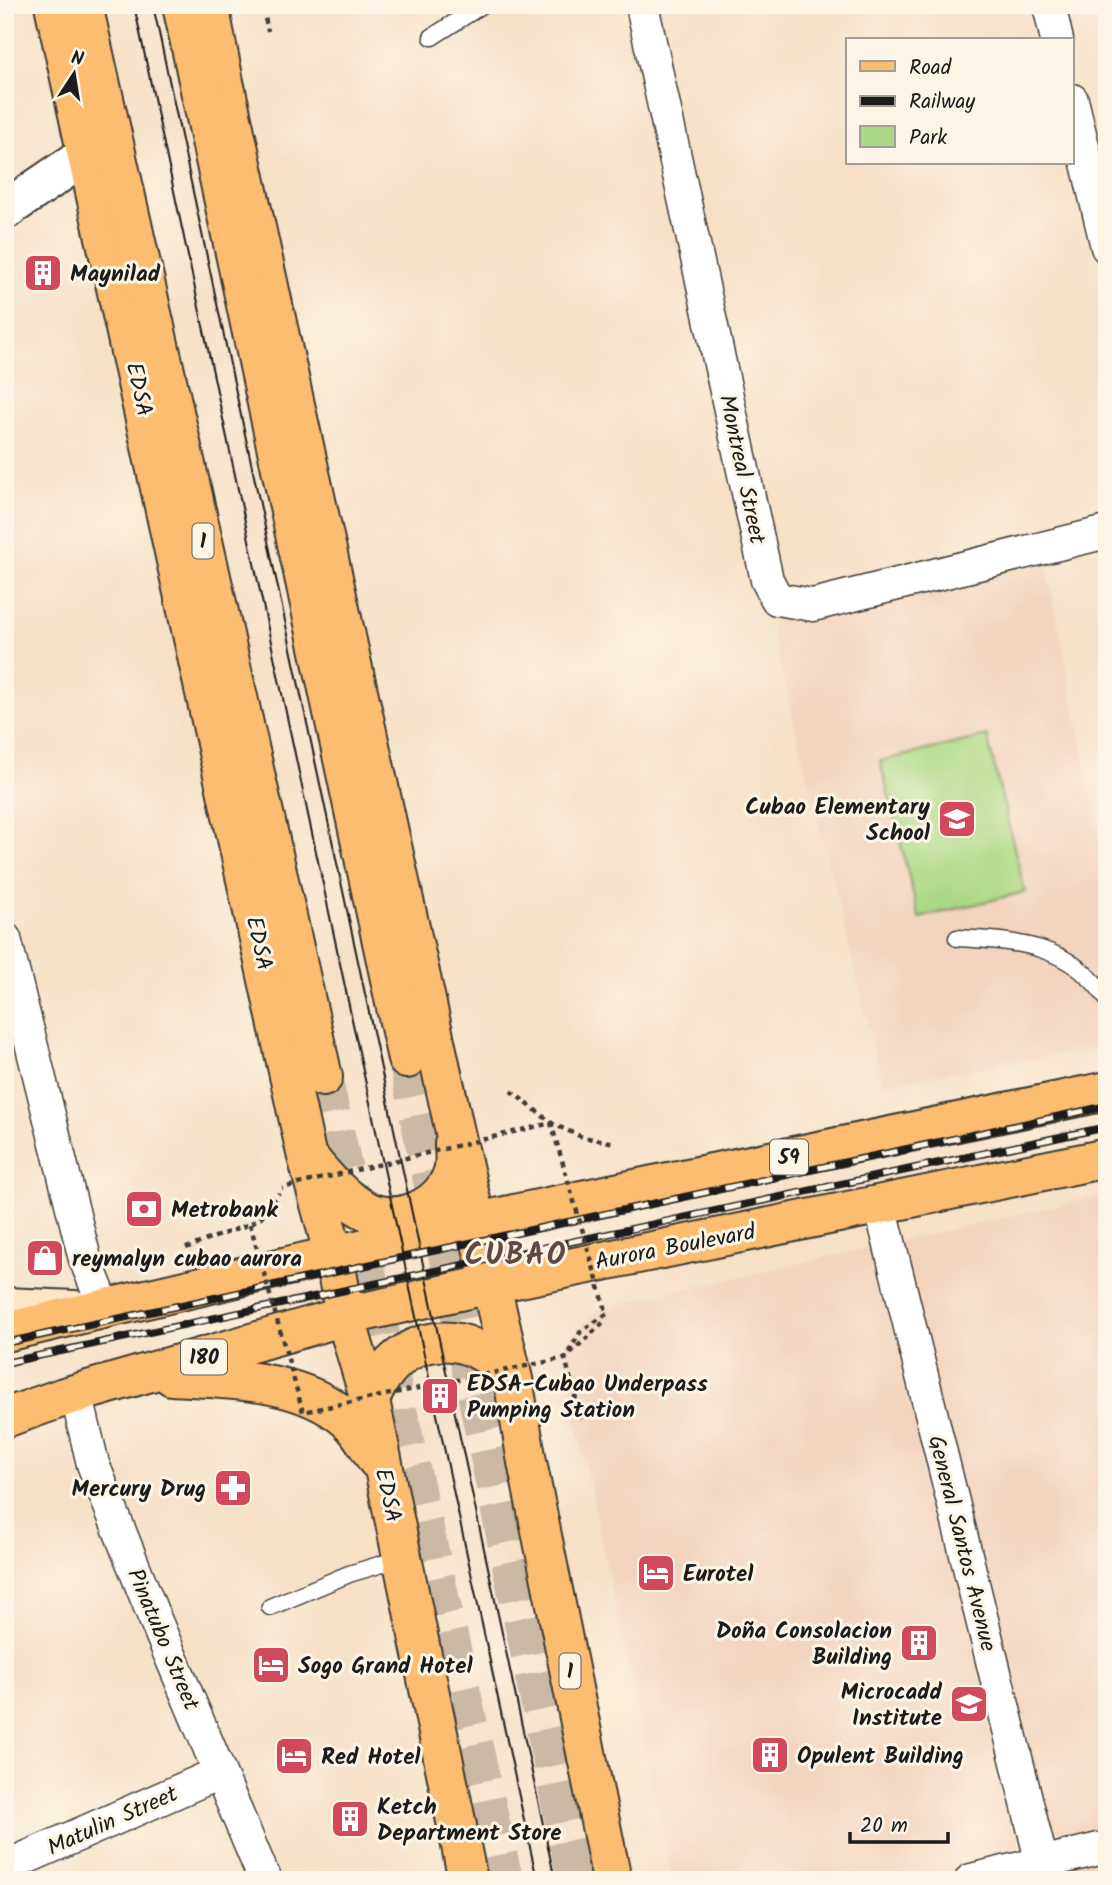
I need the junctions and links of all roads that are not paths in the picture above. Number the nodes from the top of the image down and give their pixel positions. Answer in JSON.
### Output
{"nodes":[{"id":1,"x":54,"y":5,"type":"edge"},
{"id":2,"x":83,"y":5,"type":"edge"},
{"id":3,"x":182,"y":5,"type":"edge"},
{"id":4,"x":209,"y":5,"type":"edge"},
{"id":5,"x":482,"y":5,"type":"edge"},
{"id":6,"x":642,"y":5,"type":"edge"},
{"id":7,"x":1049,"y":5,"type":"edge"},
{"id":8,"x":432,"y":37,"type":"dead end"},
{"id":9,"x":1057,"y":38,"type":"edge"},
{"id":10,"x":1074,"y":108,"type":"edge"},
{"id":11,"x":89,"y":153,"type":"junction"},
{"id":12,"x":5,"y":210,"type":"edge"},
{"id":13,"x":1107,"y":247,"type":"edge"},
{"id":14,"x":1107,"y":532,"type":"edge"},
{"id":15,"x":957,"y":938,"type":"dead end"},
{"id":16,"x":5,"y":939,"type":"edge"},
{"id":17,"x":1107,"y":999,"type":"edge"},
{"id":18,"x":407,"y":1059,"type":"tunnel mouth"},
{"id":19,"x":323,"y":1077,"type":"tunnel mouth"},
{"id":20,"x":1107,"y":1091,"type":"edge"},
{"id":21,"x":454,"y":1132,"type":"junction"},
{"id":22,"x":306,"y":1153,"type":"junction"},
{"id":23,"x":1107,"y":1158,"type":"edge"},
{"id":24,"x":880,"y":1205,"type":"junction"},
{"id":25,"x":475,"y":1222,"type":"junction"},
{"id":26,"x":334,"y":1256,"type":"junction"},
{"id":27,"x":491,"y":1283,"type":"junction"},
{"id":28,"x":5,"y":1307,"type":"edge"},
{"id":29,"x":100,"y":1310,"type":"junction"},
{"id":30,"x":345,"y":1316,"type":"junction"},
{"id":31,"x":5,"y":1332,"type":"edge"},
{"id":32,"x":142,"y":1374,"type":"junction"},
{"id":33,"x":513,"y":1379,"type":"junction"},
{"id":34,"x":70,"y":1395,"type":"junction"},
{"id":35,"x":5,"y":1396,"type":"edge"},
{"id":36,"x":370,"y":1400,"type":"junction"},
{"id":37,"x":5,"y":1418,"type":"edge"},
{"id":38,"x":384,"y":1468,"type":"junction"},
{"id":39,"x":402,"y":1558,"type":"junction"},
{"id":40,"x":271,"y":1607,"type":"dead end"},
{"id":41,"x":224,"y":1771,"type":"junction"},
{"id":42,"x":1107,"y":1847,"type":"edge"},
{"id":43,"x":5,"y":1867,"type":"edge"},
{"id":44,"x":1043,"y":1871,"type":"edge"},
{"id":45,"x":265,"y":1880,"type":"edge"},
{"id":46,"x":468,"y":1880,"type":"edge"},
{"id":47,"x":612,"y":1880,"type":"edge"},
{"id":48,"x":971,"y":1880,"type":"edge"}],
"edges":[{"from":1,"to":11,"type":"main road","name":"EDSA","number":"1"},
{"from":2,"to":19,"type":"main road","name":"EDSA","number":"1"},
{"from":3,"to":18,"type":"main road"},
{"from":4,"to":21,"type":"main road","number":"1"},
{"from":5,"to":8,"type":"lane"},
{"from":6,"to":14,"type":"street","name":"Montreal Street"},
{"from":7,"to":9,"type":"street"},
{"from":10,"to":13,"type":"street"},
{"from":11,"to":12,"type":"street"},
{"from":11,"to":22,"type":"main road","name":"EDSA","number":"1"},
{"from":15,"to":17,"type":"lane"},
{"from":16,"to":29,"type":"street"},
{"from":20,"to":25,"type":"main road","number":"59"},
{"from":21,"to":22,"type":"main road"},
{"from":21,"to":25,"type":"main road","number":"1"},
{"from":22,"to":26,"type":"main road","name":"EDSA","number":"1"},
{"from":23,"to":24,"type":"main road","name":"Aurora Boulevard"},
{"from":24,"to":27,"type":"main road","name":"Aurora Boulevard"},
{"from":24,"to":44,"type":"street","name":"General Santos Avenue"},
{"from":25,"to":26,"type":"main road","number":"59"},
{"from":25,"to":27,"type":"main road","number":"1"},
{"from":26,"to":29,"type":"main road"},
{"from":26,"to":30,"type":"main road","name":"EDSA","number":"1"},
{"from":27,"to":30,"type":"main road","name":"Aurora Boulevard"},
{"from":27,"to":33,"type":"main road","number":"1"},
{"from":28,"to":29,"type":"main road"},
{"from":29,"to":31,"type":"main road"},
{"from":30,"to":32,"type":"main road","name":"Aurora Boulevard","number":"180"},
{"from":30,"to":36,"type":"main road","name":"EDSA","number":"1"},
{"from":32,"to":34,"type":"main road","name":"Aurora Boulevard","number":"180"},
{"from":32,"to":38,"type":"main road"},
{"from":33,"to":36,"type":"main road"},
{"from":33,"to":47,"type":"main road","number":"1"},
{"from":34,"to":35,"type":"main road"},
{"from":34,"to":37,"type":"main road","name":"Aurora Boulevard","number":"180"},
{"from":34,"to":41,"type":"street","name":"Pinatubo Street"},
{"from":36,"to":38,"type":"main road","name":"EDSA","number":"1"},
{"from":38,"to":39,"type":"main road","name":"EDSA","number":"1"},
{"from":39,"to":40,"type":"lane"},
{"from":39,"to":46,"type":"main road","name":"EDSA","number":"1"},
{"from":41,"to":43,"type":"street","name":"Matulin Street"},
{"from":41,"to":45,"type":"street","name":"Pinatubo Street"},
{"from":42,"to":44,"type":"street"},
{"from":44,"to":48,"type":"street"}]}
